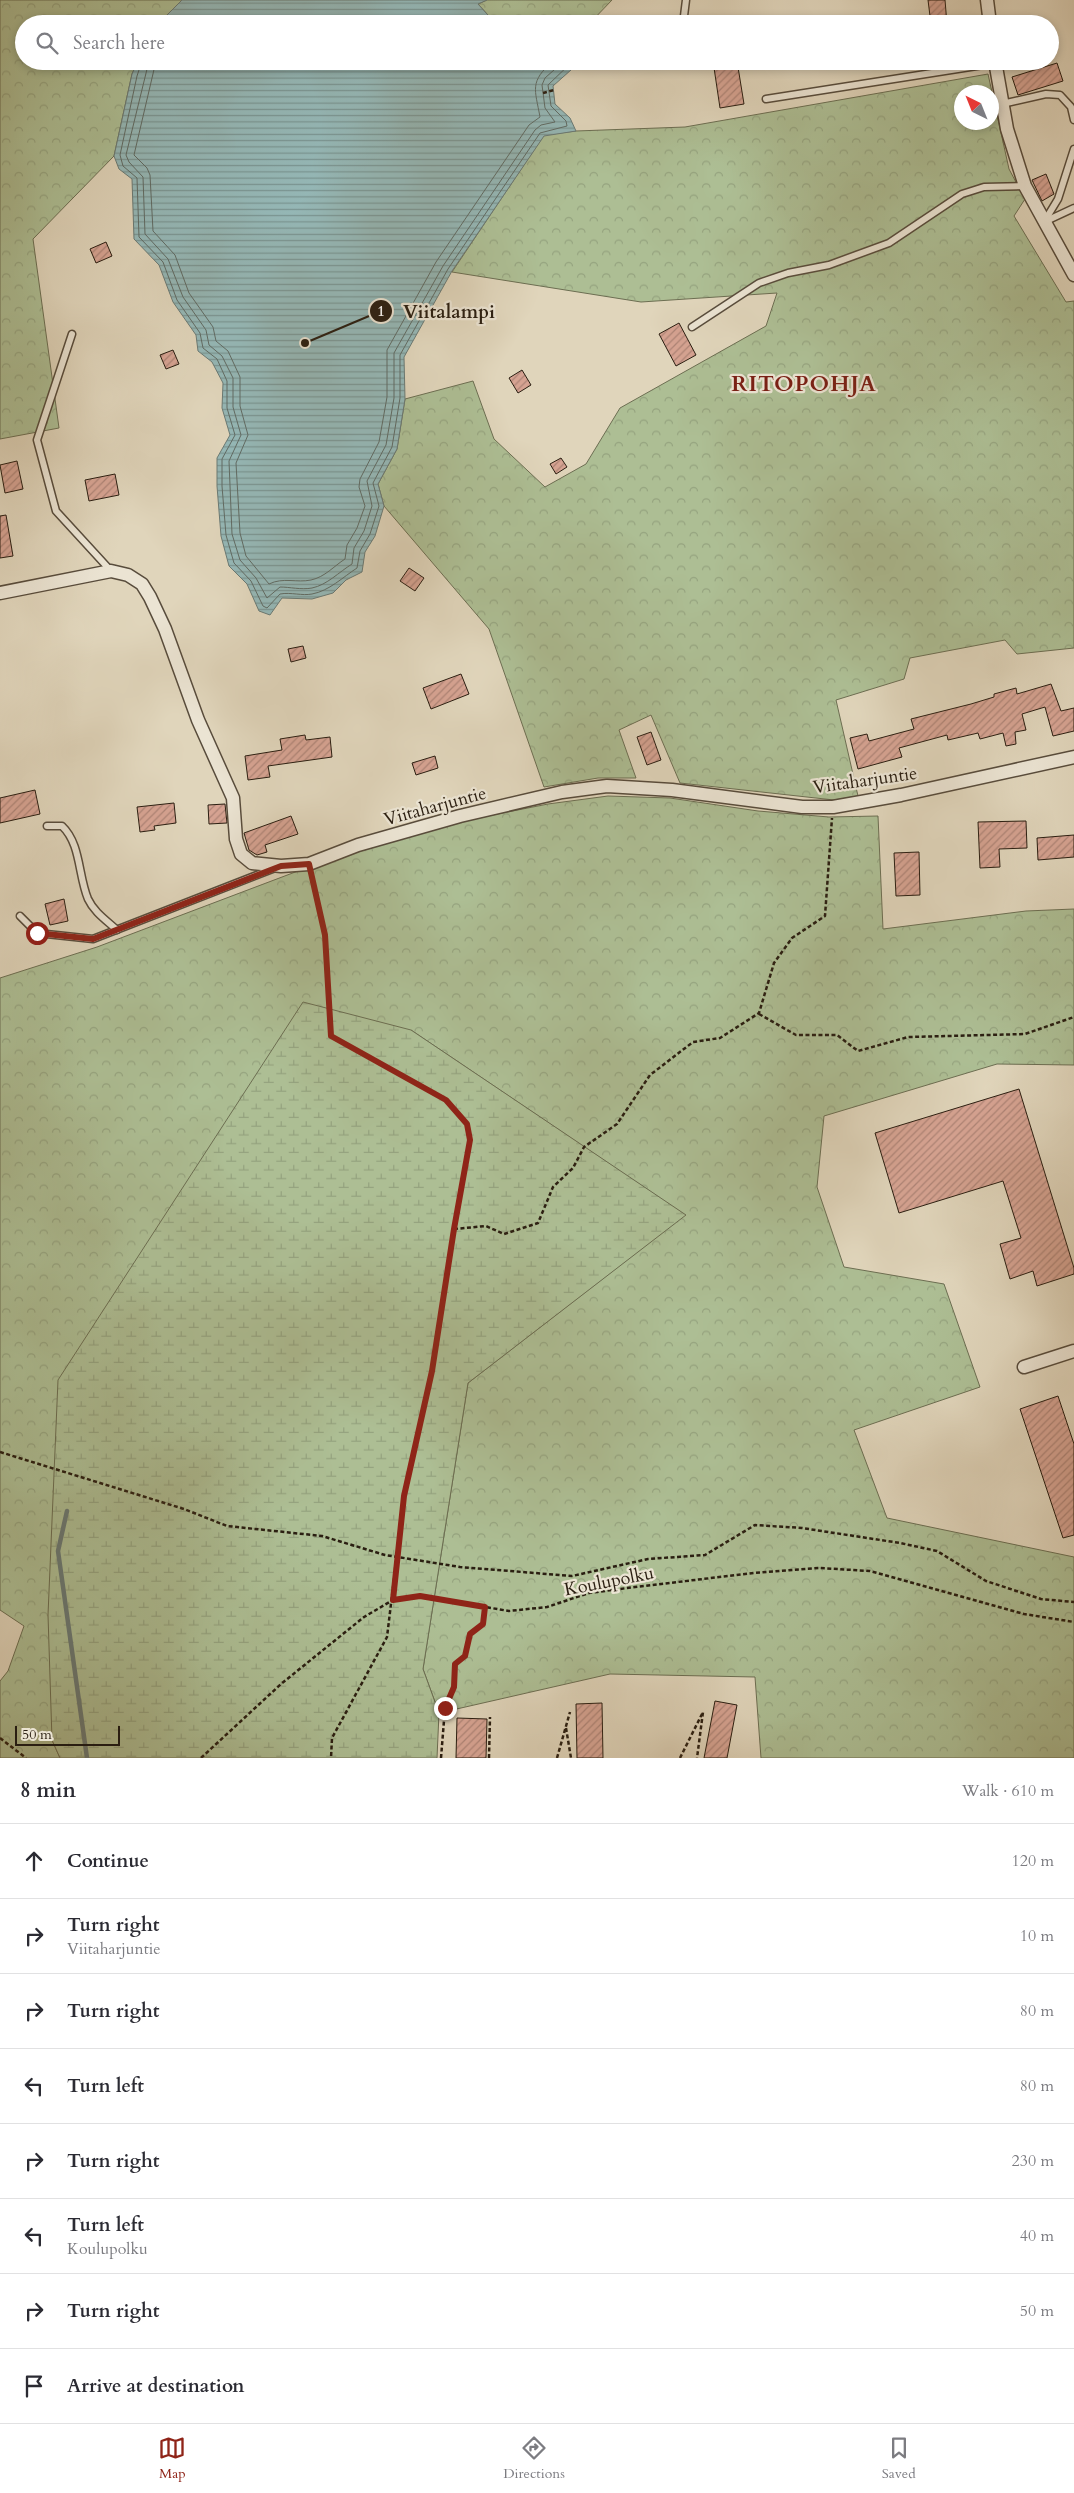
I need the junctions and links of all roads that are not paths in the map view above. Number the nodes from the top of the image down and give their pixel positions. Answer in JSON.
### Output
{"nodes":[{"id":1,"x":686,"y":0,"type":"edge"},
{"id":2,"x":987,"y":0,"type":"edge"},
{"id":3,"x":684,"y":15,"type":"edge"},
{"id":4,"x":989,"y":15,"type":"edge"},
{"id":5,"x":934,"y":70,"type":"edge"},
{"id":6,"x":997,"y":70,"type":"edge"},
{"id":7,"x":766,"y":100,"type":"dead end"},
{"id":8,"x":1002,"y":104,"type":"junction"},
{"id":9,"x":1074,"y":120,"type":"edge"},
{"id":10,"x":1074,"y":150,"type":"edge"},
{"id":11,"x":1025,"y":186,"type":"junction"},
{"id":12,"x":1074,"y":208,"type":"edge"},
{"id":13,"x":1044,"y":222,"type":"junction"},
{"id":14,"x":1073,"y":270,"type":"edge"},
{"id":15,"x":692,"y":328,"type":"dead end"},
{"id":16,"x":72,"y":334,"type":"dead end"},
{"id":17,"x":110,"y":571,"type":"junction"},
{"id":18,"x":0,"y":593,"type":"edge"},
{"id":19,"x":1074,"y":757,"type":"edge"},
{"id":20,"x":47,"y":826,"type":"dead end"},
{"id":21,"x":281,"y":866,"type":"junction"},
{"id":22,"x":20,"y":916,"type":"dead end"},
{"id":23,"x":117,"y":930,"type":"junction"},
{"id":24,"x":1074,"y":1351,"type":"edge"},
{"id":25,"x":1024,"y":1366,"type":"dead end"}],
"edges":[{"from":1,"to":3,"type":"lane"},
{"from":2,"to":4,"type":"street"},
{"from":5,"to":7,"type":"lane"},
{"from":6,"to":8,"type":"street"},
{"from":8,"to":9,"type":"lane"},
{"from":8,"to":11,"type":"street"},
{"from":10,"to":13,"type":"lane"},
{"from":11,"to":13,"type":"street"},
{"from":11,"to":15,"type":"lane"},
{"from":12,"to":13,"type":"lane"},
{"from":13,"to":14,"type":"street"},
{"from":16,"to":17,"type":"lane"},
{"from":17,"to":18,"type":"street"},
{"from":17,"to":21,"type":"street","name":"Viitaharjuntie"},
{"from":19,"to":21,"type":"street","name":"Viitaharjuntie"},
{"from":20,"to":23,"type":"lane"},
{"from":21,"to":23,"type":"lane"},
{"from":22,"to":23,"type":"lane"},
{"from":24,"to":25,"type":"street"}]}
